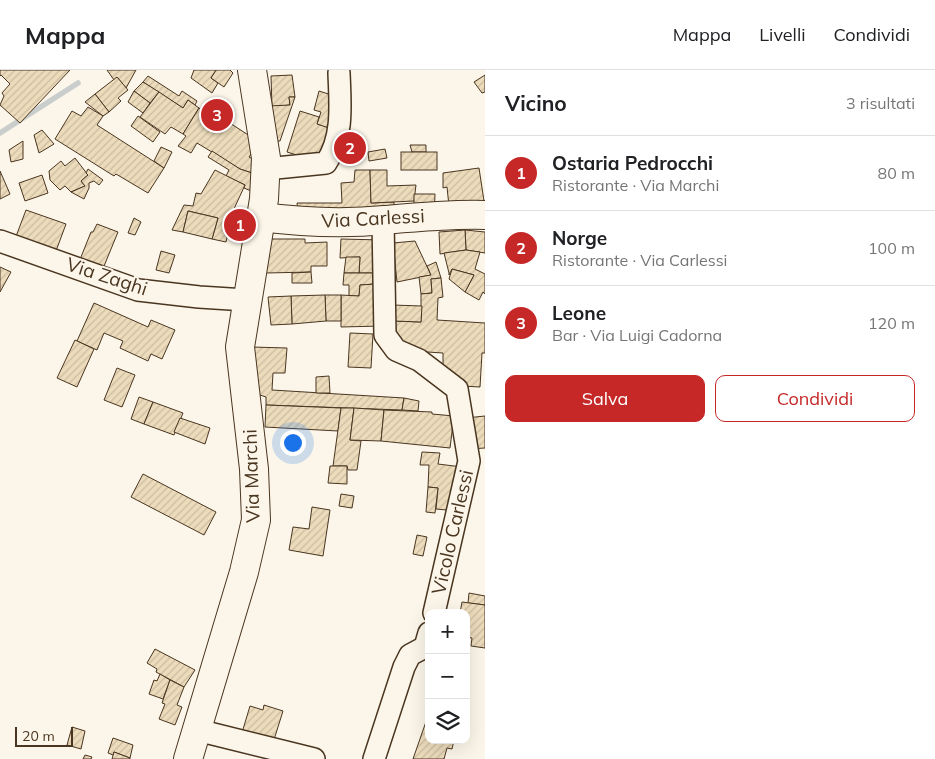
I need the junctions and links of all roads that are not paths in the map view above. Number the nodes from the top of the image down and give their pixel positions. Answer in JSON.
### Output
{"nodes":[{"id":1,"x":252,"y":70,"type":"edge"},
{"id":2,"x":339,"y":73,"type":"dead end"},
{"id":3,"x":266,"y":169,"type":"junction"},
{"id":4,"x":485,"y":215,"type":"edge"},
{"id":5,"x":261,"y":217,"type":"junction"},
{"id":6,"x":383,"y":220,"type":"junction"},
{"id":7,"x":0,"y":241,"type":"edge"},
{"id":8,"x":246,"y":300,"type":"junction"},
{"id":9,"x":435,"y":609,"type":"edge"},
{"id":10,"x":425,"y":647,"type":"edge"},
{"id":11,"x":197,"y":730,"type":"junction"},
{"id":12,"x":188,"y":759,"type":"edge"},
{"id":13,"x":314,"y":759,"type":"edge"},
{"id":14,"x":374,"y":759,"type":"edge"}],
"edges":[{"from":1,"to":3,"type":"main road","name":"Via Marchi"},
{"from":2,"to":3,"type":"street"},
{"from":3,"to":5,"type":"main road","name":"Via Marchi"},
{"from":4,"to":6,"type":"main road","name":"Via Carlessi"},
{"from":5,"to":6,"type":"main road","name":"Via Carlessi"},
{"from":5,"to":8,"type":"main road","name":"Via Marchi"},
{"from":6,"to":9,"type":"street","name":"Vicolo Carlessi"},
{"from":7,"to":8,"type":"street","name":"Via Zaghi"},
{"from":8,"to":11,"type":"main road","name":"Via Marchi"},
{"from":10,"to":14,"type":"street"},
{"from":11,"to":12,"type":"main road","name":"Via Marchi"},
{"from":11,"to":13,"type":"street"}]}
